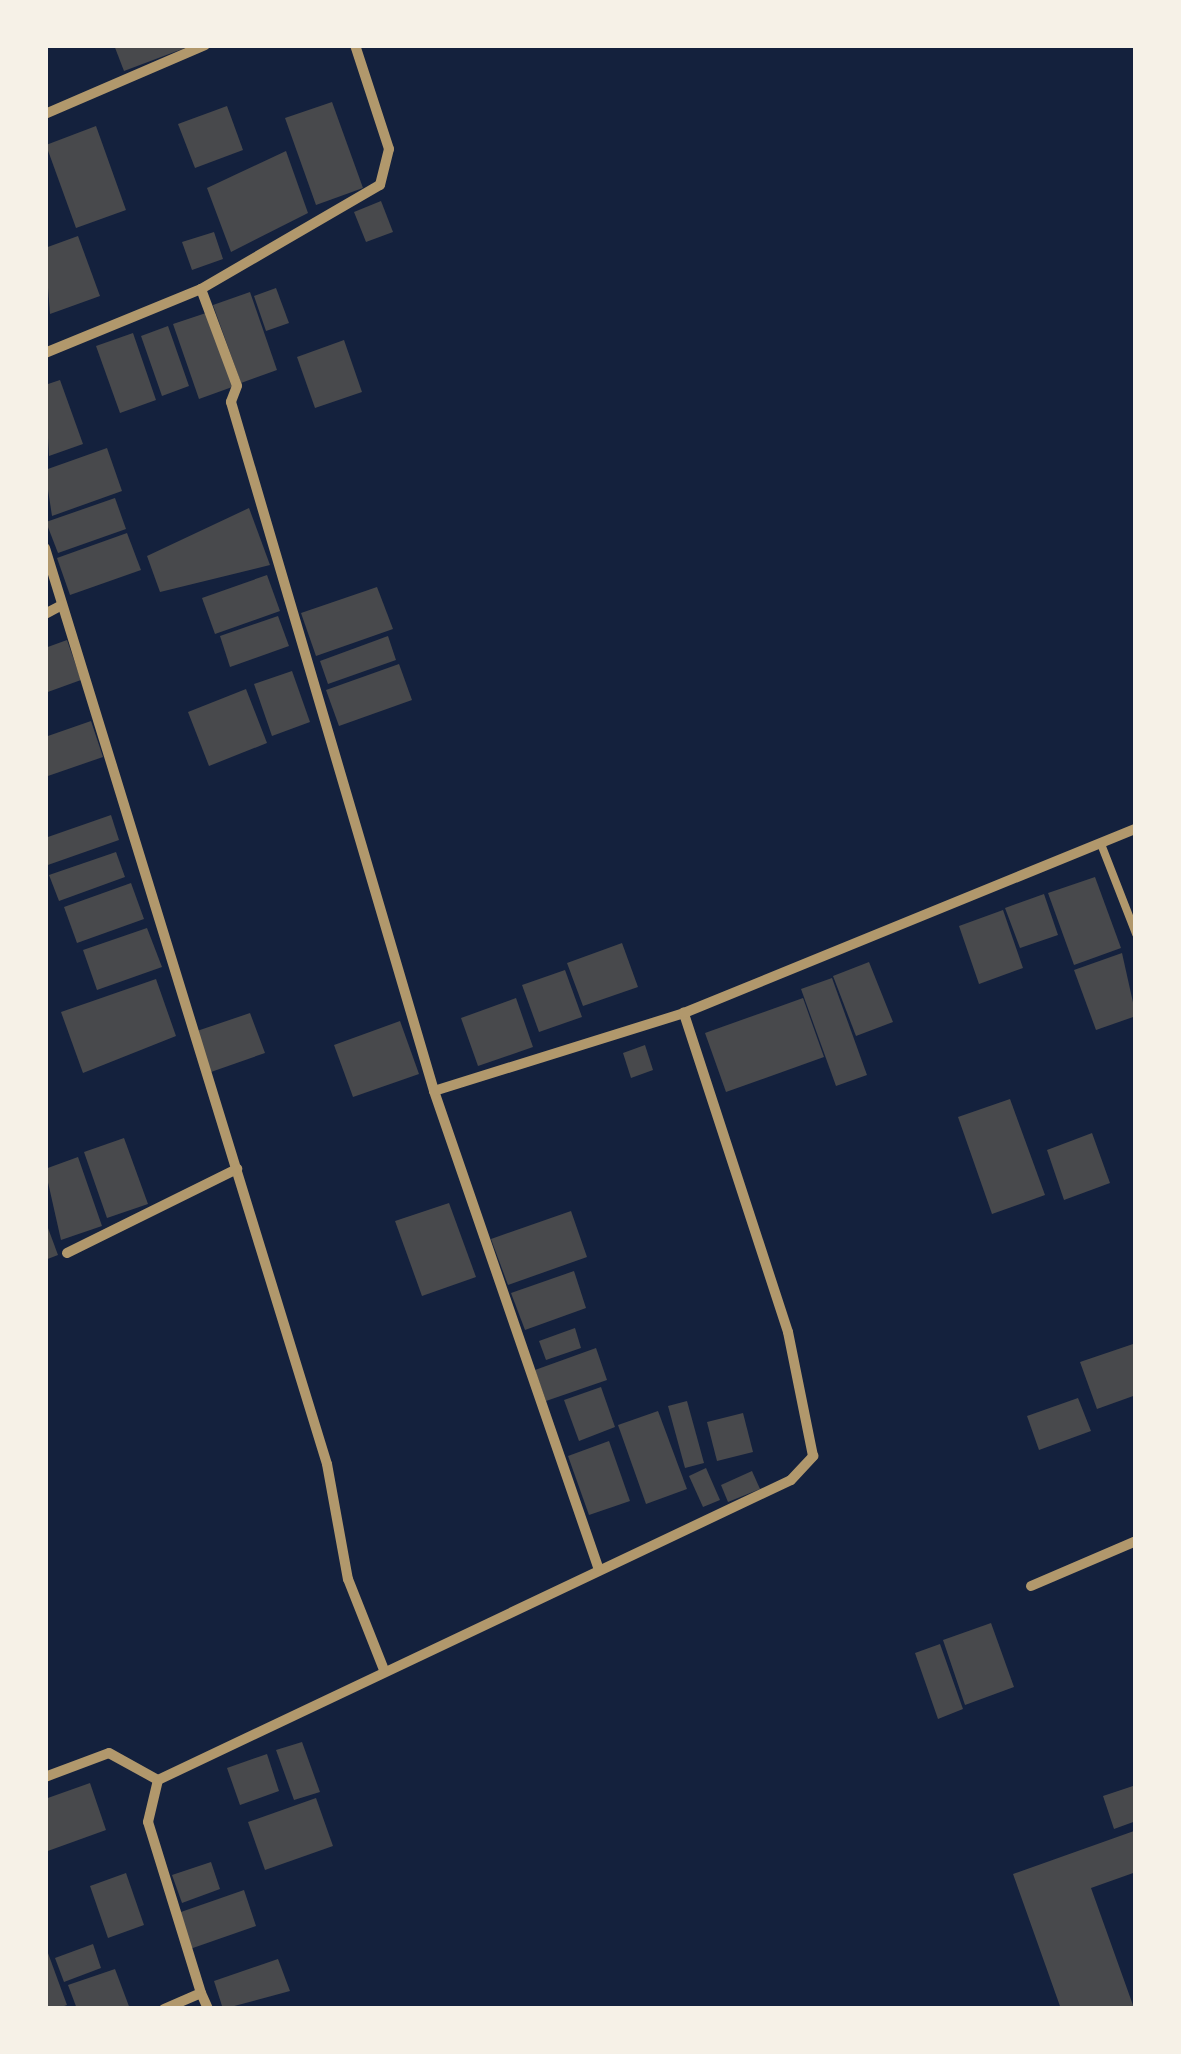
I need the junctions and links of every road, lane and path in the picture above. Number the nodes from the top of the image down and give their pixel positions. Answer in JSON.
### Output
{"nodes":[{"id":1,"x":205,"y":45,"type":"edge"},
{"id":2,"x":355,"y":45,"type":"edge"},
{"id":3,"x":45,"y":114,"type":"edge"},
{"id":4,"x":201,"y":290,"type":"junction"},
{"id":5,"x":45,"y":353,"type":"edge"},
{"id":6,"x":45,"y":548,"type":"edge"},
{"id":7,"x":62,"y":604,"type":"junction"},
{"id":8,"x":45,"y":614,"type":"edge"},
{"id":9,"x":1136,"y":829,"type":"edge"},
{"id":10,"x":1100,"y":844,"type":"junction"},
{"id":11,"x":1136,"y":934,"type":"edge"},
{"id":12,"x":684,"y":1013,"type":"junction"},
{"id":13,"x":434,"y":1091,"type":"junction"},
{"id":14,"x":237,"y":1168,"type":"junction"},
{"id":15,"x":67,"y":1253,"type":"dead end"},
{"id":16,"x":1136,"y":1541,"type":"edge"},
{"id":17,"x":599,"y":1570,"type":"junction"},
{"id":18,"x":1032,"y":1586,"type":"dead end"},
{"id":19,"x":384,"y":1670,"type":"junction"},
{"id":20,"x":45,"y":1777,"type":"edge"},
{"id":21,"x":158,"y":1780,"type":"junction"},
{"id":22,"x":201,"y":1993,"type":"junction"},
{"id":23,"x":164,"y":2009,"type":"edge"},
{"id":24,"x":208,"y":2009,"type":"edge"}],
"edges":[{"from":1,"to":3,"type":"street"},
{"from":2,"to":4,"type":"street"},
{"from":4,"to":5,"type":"street"},
{"from":4,"to":13,"type":"street"},
{"from":6,"to":7,"type":"street"},
{"from":7,"to":8,"type":"street"},
{"from":7,"to":14,"type":"street"},
{"from":9,"to":10,"type":"street"},
{"from":10,"to":11,"type":"lane"},
{"from":10,"to":12,"type":"street"},
{"from":12,"to":13,"type":"street"},
{"from":12,"to":17,"type":"street"},
{"from":13,"to":17,"type":"street"},
{"from":14,"to":15,"type":"street"},
{"from":14,"to":19,"type":"street"},
{"from":16,"to":18,"type":"street"},
{"from":17,"to":19,"type":"street"},
{"from":19,"to":21,"type":"street"},
{"from":20,"to":21,"type":"street"},
{"from":21,"to":22,"type":"street"},
{"from":22,"to":23,"type":"street"},
{"from":22,"to":24,"type":"street"}]}
